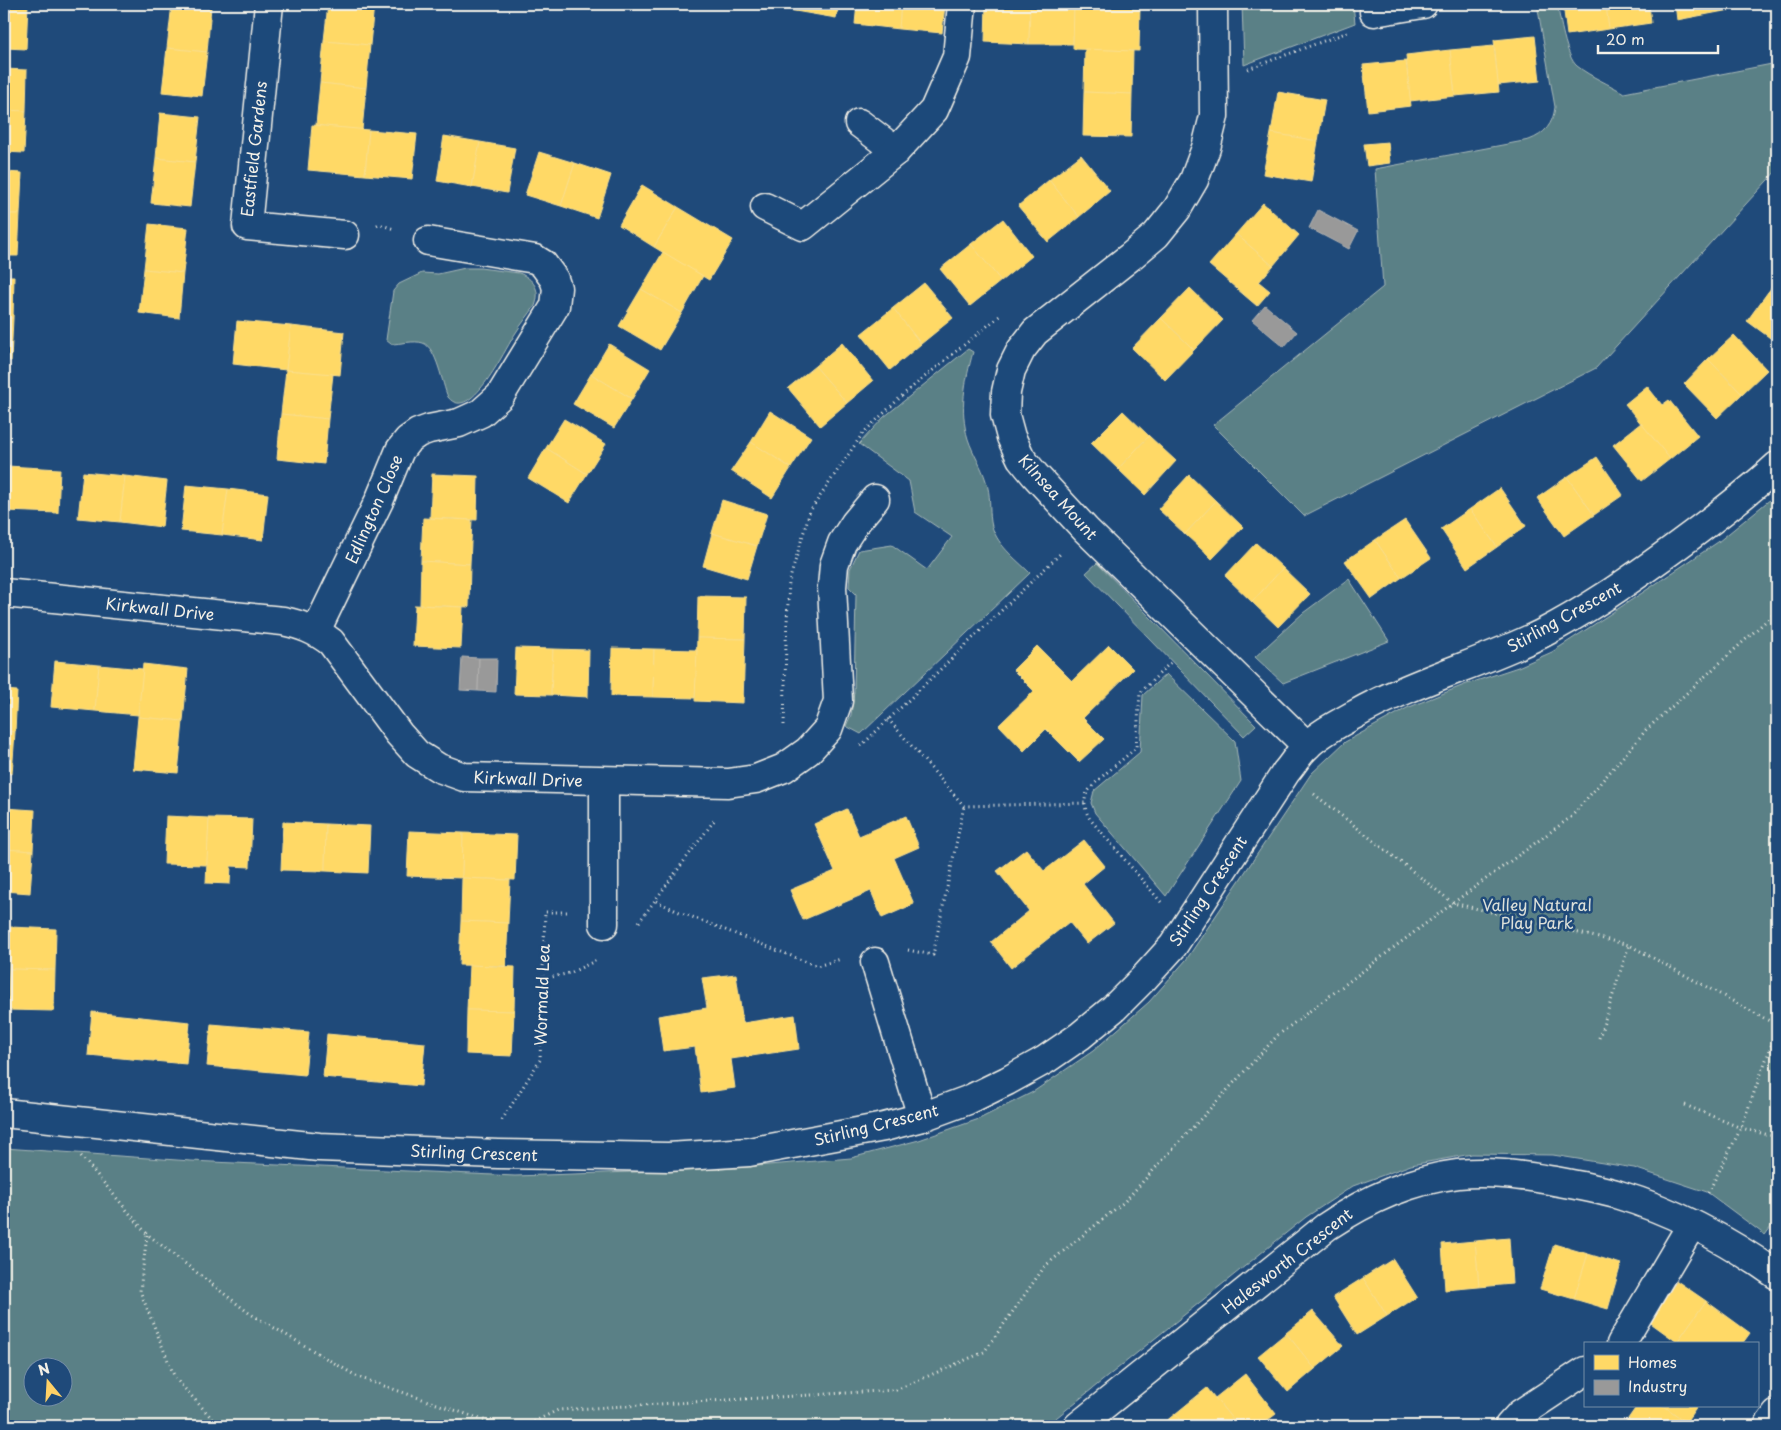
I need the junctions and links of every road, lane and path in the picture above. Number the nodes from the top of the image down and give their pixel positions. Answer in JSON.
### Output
{"nodes":[{"id":1,"x":269,"y":4,"type":"edge"},
{"id":2,"x":962,"y":4,"type":"edge"},
{"id":3,"x":1213,"y":4,"type":"edge"},
{"id":4,"x":1424,"y":4,"type":"edge"},
{"id":5,"x":1374,"y":12,"type":"joint"},
{"id":6,"x":1215,"y":82,"type":"junction"},
{"id":7,"x":859,"y":123,"type":"dead end"},
{"id":8,"x":896,"y":152,"type":"junction"},
{"id":9,"x":765,"y":207,"type":"dead end"},
{"id":10,"x":345,"y":235,"type":"joint"},
{"id":11,"x":428,"y":241,"type":"joint"},
{"id":12,"x":1010,"y":308,"type":"dead end"},
{"id":13,"x":1777,"y":466,"type":"edge"},
{"id":14,"x":875,"y":499,"type":"dead end"},
{"id":15,"x":1086,"y":530,"type":"junction"},
{"id":16,"x":4,"y":593,"type":"edge"},
{"id":17,"x":1777,"y":611,"type":"edge"},
{"id":18,"x":316,"y":631,"type":"junction"},
{"id":19,"x":1196,"y":638,"type":"junction"},
{"id":20,"x":888,"y":719,"type":"junction"},
{"id":21,"x":828,"y":729,"type":"junction"},
{"id":22,"x":1307,"y":746,"type":"junction"},
{"id":23,"x":784,"y":768,"type":"junction"},
{"id":24,"x":1286,"y":772,"type":"junction"},
{"id":25,"x":604,"y":781,"type":"junction"},
{"id":26,"x":728,"y":783,"type":"junction"},
{"id":27,"x":1085,"y":803,"type":"junction"},
{"id":28,"x":964,"y":806,"type":"junction"},
{"id":29,"x":656,"y":901,"type":"junction"},
{"id":30,"x":1453,"y":903,"type":"junction"},
{"id":31,"x":604,"y":918,"type":"joint"},
{"id":32,"x":635,"y":927,"type":"dead end"},
{"id":33,"x":1184,"y":929,"type":"junction"},
{"id":34,"x":1629,"y":945,"type":"junction"},
{"id":35,"x":905,"y":950,"type":"dead end"},
{"id":36,"x":602,"y":957,"type":"dead end"},
{"id":37,"x":844,"y":958,"type":"dead end"},
{"id":38,"x":875,"y":962,"type":"dead end"},
{"id":39,"x":543,"y":979,"type":"junction"},
{"id":40,"x":1777,"y":1025,"type":"edge"},
{"id":41,"x":1777,"y":1030,"type":"edge"},
{"id":42,"x":1599,"y":1038,"type":"dead end"},
{"id":43,"x":1685,"y":1106,"type":"dead end"},
{"id":44,"x":4,"y":1114,"type":"edge"},
{"id":45,"x":922,"y":1117,"type":"junction"},
{"id":46,"x":48,"y":1118,"type":"junction"},
{"id":47,"x":1741,"y":1128,"type":"junction"},
{"id":48,"x":1777,"y":1137,"type":"edge"},
{"id":49,"x":498,"y":1154,"type":"junction"},
{"id":50,"x":1692,"y":1224,"type":"junction"},
{"id":51,"x":147,"y":1234,"type":"junction"},
{"id":52,"x":1777,"y":1275,"type":"edge"},
{"id":53,"x":1622,"y":1342,"type":"edge"},
{"id":54,"x":1584,"y":1372,"type":"edge"},
{"id":55,"x":1777,"y":1414,"type":"edge"},
{"id":56,"x":219,"y":1426,"type":"edge"},
{"id":57,"x":501,"y":1426,"type":"edge"},
{"id":58,"x":524,"y":1426,"type":"edge"},
{"id":59,"x":1078,"y":1426,"type":"edge"},
{"id":60,"x":1509,"y":1426,"type":"edge"},
{"id":61,"x":1768,"y":1426,"type":"edge"}],
"edges":[{"from":1,"to":10,"type":"street","name":"Eastfield Gardens"},
{"from":2,"to":8,"type":"street"},
{"from":3,"to":6,"type":"street","name":"Kilnsea Mount"},
{"from":4,"to":5,"type":"street"},
{"from":5,"to":6,"type":"path"},
{"from":6,"to":15,"type":"street","name":"Kilnsea Mount"},
{"from":7,"to":8,"type":"street"},
{"from":8,"to":9,"type":"street"},
{"from":10,"to":11,"type":"path"},
{"from":11,"to":18,"type":"street","name":"Edlington Close"},
{"from":12,"to":23,"type":"path"},
{"from":13,"to":22,"type":"street","name":"Stirling Crescent"},
{"from":14,"to":21,"type":"street","name":"Kirkwall Drive"},
{"from":15,"to":19,"type":"street","name":"Kilnsea Mount"},
{"from":15,"to":20,"type":"path"},
{"from":16,"to":18,"type":"street","name":"Kirkwall Drive"},
{"from":17,"to":30,"type":"path"},
{"from":18,"to":25,"type":"street","name":"Kirkwall Drive"},
{"from":19,"to":22,"type":"street","name":"Kilnsea Mount"},
{"from":19,"to":27,"type":"path"},
{"from":20,"to":21,"type":"path"},
{"from":20,"to":28,"type":"path"},
{"from":21,"to":23,"type":"street","name":"Kirkwall Drive"},
{"from":22,"to":24,"type":"street","name":"Stirling Crescent"},
{"from":23,"to":26,"type":"street","name":"Kirkwall Drive"},
{"from":24,"to":30,"type":"path"},
{"from":24,"to":33,"type":"street","name":"Stirling Crescent"},
{"from":25,"to":26,"type":"street","name":"Kirkwall Drive"},
{"from":25,"to":31,"type":"street"},
{"from":26,"to":29,"type":"path"},
{"from":27,"to":28,"type":"path"},
{"from":27,"to":33,"type":"path"},
{"from":28,"to":35,"type":"path"},
{"from":29,"to":32,"type":"path"},
{"from":29,"to":37,"type":"path"},
{"from":30,"to":34,"type":"path"},
{"from":30,"to":58,"type":"path"},
{"from":31,"to":39,"type":"path","name":"Wormald Lea"},
{"from":33,"to":45,"type":"street","name":"Stirling Crescent"},
{"from":34,"to":40,"type":"path"},
{"from":34,"to":42,"type":"path"},
{"from":36,"to":39,"type":"path"},
{"from":38,"to":45,"type":"street"},
{"from":39,"to":49,"type":"path","name":"Wormald Lea"},
{"from":41,"to":47,"type":"path"},
{"from":43,"to":47,"type":"path"},
{"from":44,"to":46,"type":"street","name":"Stirling Crescent"},
{"from":45,"to":49,"type":"street","name":"Stirling Crescent"},
{"from":46,"to":49,"type":"street","name":"Stirling Crescent"},
{"from":46,"to":51,"type":"path"},
{"from":47,"to":48,"type":"path"},
{"from":47,"to":50,"type":"path"},
{"from":50,"to":52,"type":"street","name":"Halesworth Crescent"},
{"from":50,"to":53,"type":"street"},
{"from":50,"to":59,"type":"street","name":"Halesworth Crescent"},
{"from":51,"to":56,"type":"path"},
{"from":51,"to":57,"type":"path"},
{"from":54,"to":60,"type":"street"},
{"from":55,"to":61,"type":"street"}]}
